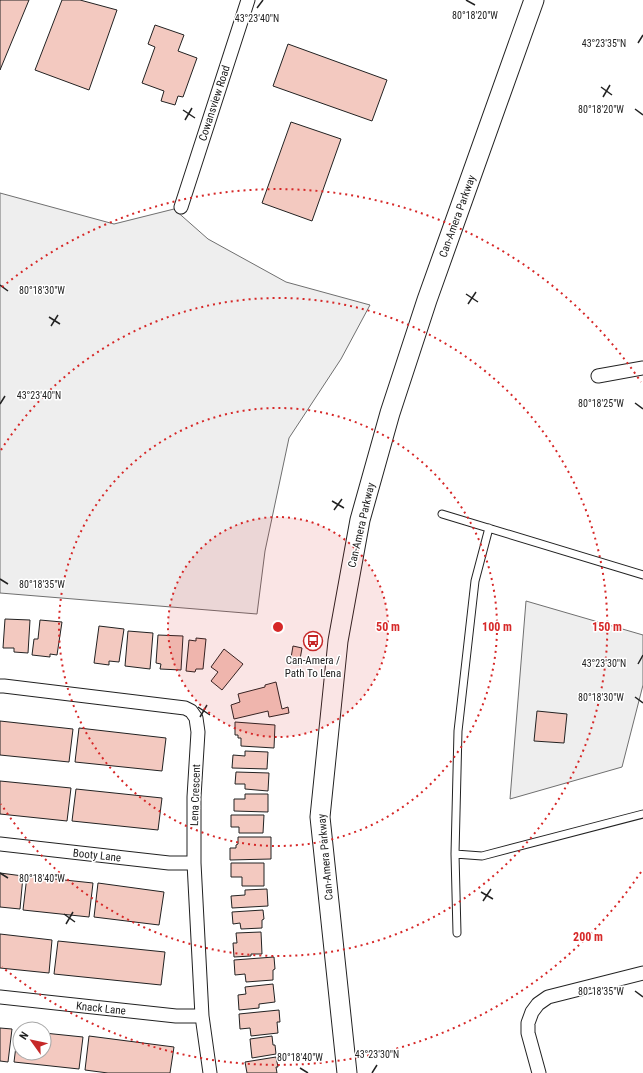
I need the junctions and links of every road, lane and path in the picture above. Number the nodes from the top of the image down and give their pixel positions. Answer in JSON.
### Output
{"nodes":[{"id":1,"x":248,"y":0,"type":"edge"},
{"id":2,"x":534,"y":0,"type":"edge"},
{"id":3,"x":181,"y":207,"type":"dead end"},
{"id":4,"x":643,"y":368,"type":"edge"},
{"id":5,"x":598,"y":376,"type":"dead end"},
{"id":6,"x":442,"y":514,"type":"dead end"},
{"id":7,"x":489,"y":528,"type":"junction"},
{"id":8,"x":643,"y":575,"type":"edge"},
{"id":9,"x":0,"y":686,"type":"edge"},
{"id":10,"x":643,"y":814,"type":"edge"},
{"id":11,"x":0,"y":844,"type":"edge"},
{"id":12,"x":454,"y":854,"type":"junction"},
{"id":13,"x":194,"y":863,"type":"junction"},
{"id":14,"x":456,"y":933,"type":"dead end"},
{"id":15,"x":643,"y":973,"type":"edge"},
{"id":16,"x":0,"y":997,"type":"edge"},
{"id":17,"x":202,"y":1016,"type":"junction"},
{"id":18,"x":210,"y":1073,"type":"edge"},
{"id":19,"x":347,"y":1073,"type":"edge"},
{"id":20,"x":539,"y":1073,"type":"edge"}],
"edges":[{"from":1,"to":3,"type":"street","name":"Cowansview Road"},
{"from":2,"to":19,"type":"main road","name":"Can-Amera Parkway"},
{"from":4,"to":5,"type":"street"},
{"from":6,"to":7,"type":"lane"},
{"from":7,"to":8,"type":"lane"},
{"from":7,"to":12,"type":"lane"},
{"from":9,"to":13,"type":"street","name":"Lena Crescent"},
{"from":10,"to":12,"type":"lane"},
{"from":11,"to":13,"type":"street","name":"Booty Lane"},
{"from":12,"to":14,"type":"lane"},
{"from":13,"to":17,"type":"street","name":"Lena Crescent"},
{"from":15,"to":20,"type":"street"},
{"from":16,"to":17,"type":"street","name":"Knack Lane"},
{"from":17,"to":18,"type":"street","name":"Lena Crescent"}]}
